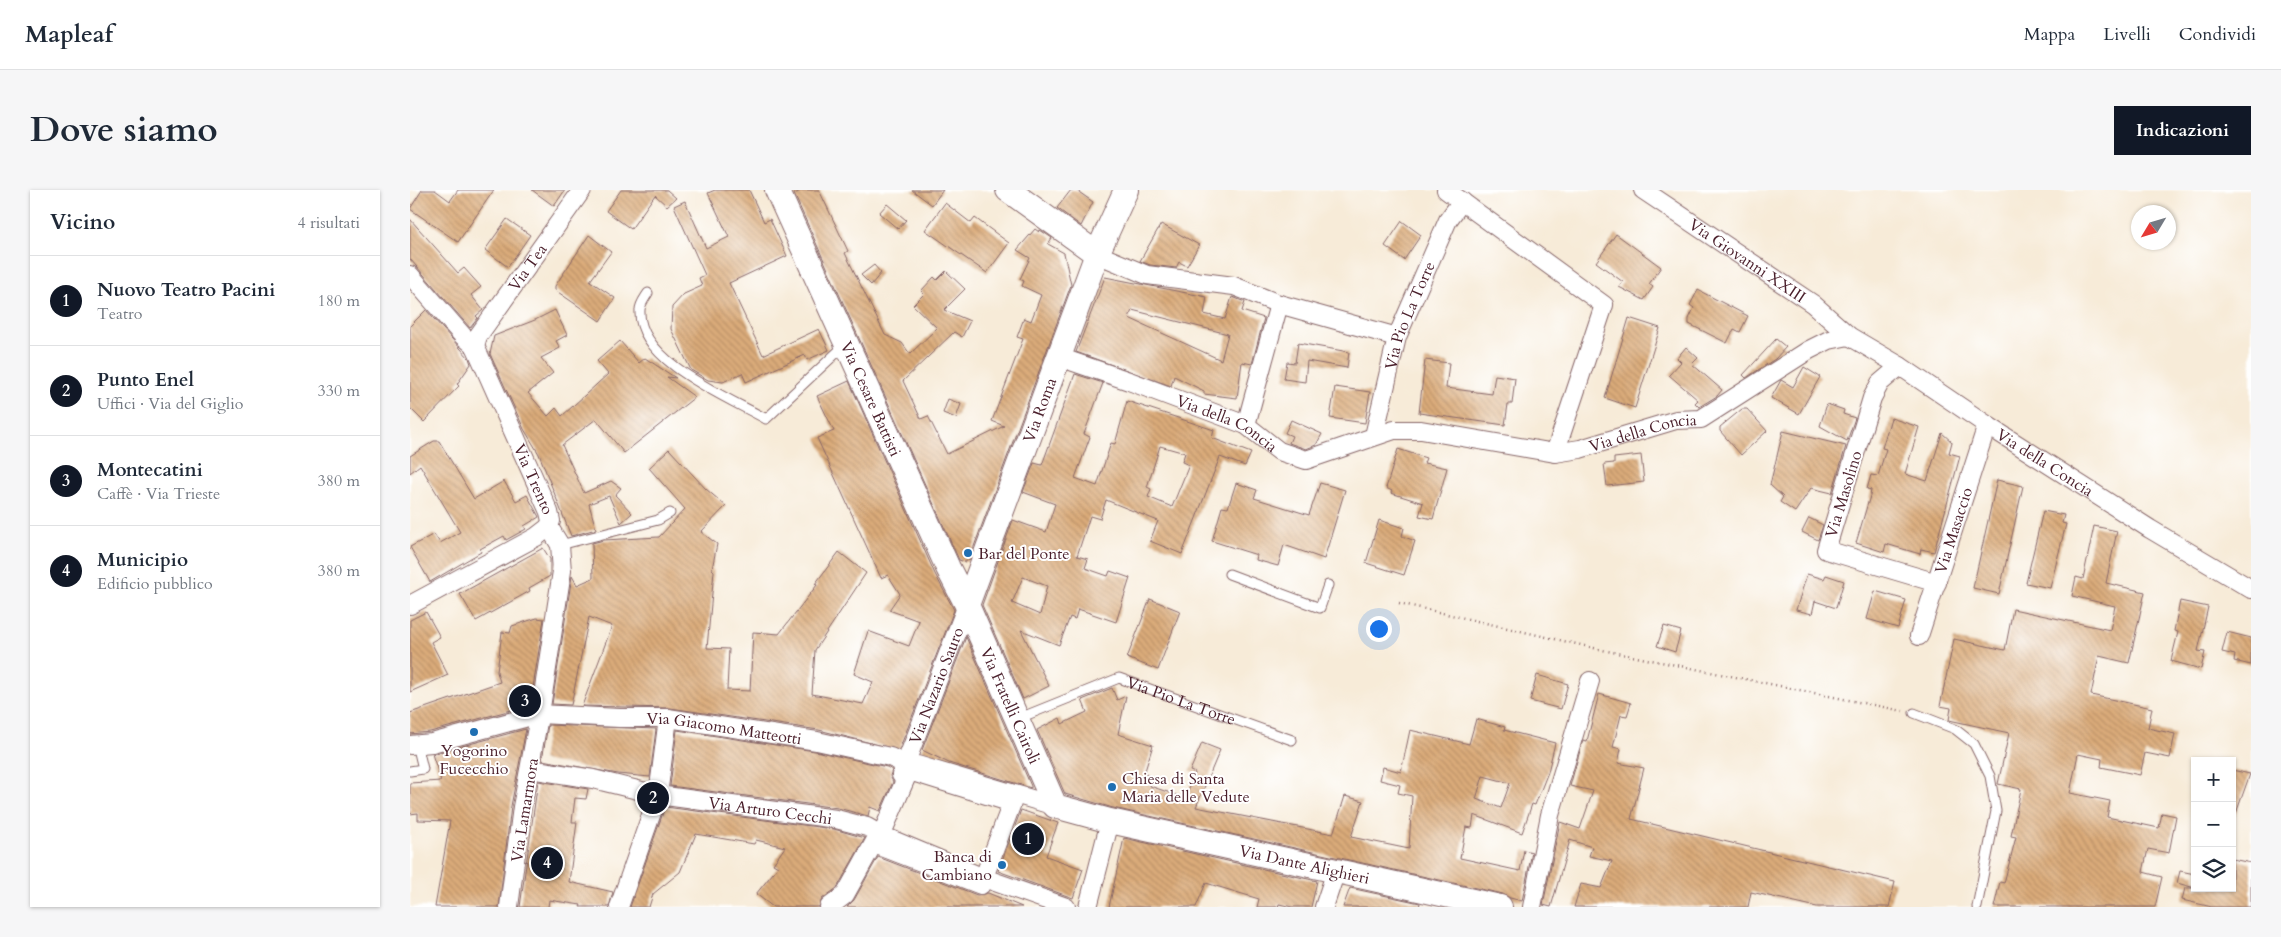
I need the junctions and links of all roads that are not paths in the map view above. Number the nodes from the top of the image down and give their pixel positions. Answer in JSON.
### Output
{"nodes":[{"id":1,"x":582,"y":190,"type":"edge"},
{"id":2,"x":777,"y":190,"type":"edge"},
{"id":3,"x":1008,"y":190,"type":"edge"},
{"id":4,"x":1126,"y":190,"type":"edge"},
{"id":5,"x":1446,"y":190,"type":"edge"},
{"id":6,"x":1643,"y":190,"type":"edge"},
{"id":7,"x":1462,"y":201,"type":"junction"},
{"id":8,"x":1097,"y":254,"type":"junction"},
{"id":9,"x":410,"y":275,"type":"edge"},
{"id":10,"x":648,"y":293,"type":"dead end"},
{"id":11,"x":1278,"y":304,"type":"junction"},
{"id":12,"x":1849,"y":336,"type":"junction"},
{"id":13,"x":1397,"y":337,"type":"junction"},
{"id":14,"x":846,"y":343,"type":"junction"},
{"id":15,"x":475,"y":346,"type":"junction"},
{"id":16,"x":1059,"y":357,"type":"junction"},
{"id":17,"x":1900,"y":366,"type":"junction"},
{"id":18,"x":1246,"y":425,"type":"junction"},
{"id":19,"x":1987,"y":425,"type":"junction"},
{"id":20,"x":1374,"y":436,"type":"junction"},
{"id":21,"x":1555,"y":453,"type":"junction"},
{"id":22,"x":670,"y":513,"type":"dead end"},
{"id":23,"x":549,"y":527,"type":"junction"},
{"id":24,"x":560,"y":545,"type":"junction"},
{"id":25,"x":981,"y":566,"type":"junction"},
{"id":26,"x":948,"y":568,"type":"junction"},
{"id":27,"x":1229,"y":574,"type":"dead end"},
{"id":28,"x":1936,"y":583,"type":"junction"},
{"id":29,"x":1328,"y":585,"type":"dead end"},
{"id":30,"x":2251,"y":589,"type":"edge"},
{"id":31,"x":410,"y":605,"type":"edge"},
{"id":32,"x":967,"y":605,"type":"junction"},
{"id":33,"x":1919,"y":636,"type":"dead end"},
{"id":34,"x":1590,"y":681,"type":"dead end"},
{"id":35,"x":1914,"y":713,"type":"road end"},
{"id":36,"x":539,"y":714,"type":"junction"},
{"id":37,"x":668,"y":718,"type":"junction"},
{"id":38,"x":1017,"y":719,"type":"junction"},
{"id":39,"x":1292,"y":740,"type":"dead end"},
{"id":40,"x":413,"y":744,"type":"edge"},
{"id":41,"x":905,"y":764,"type":"junction"},
{"id":42,"x":530,"y":769,"type":"junction"},
{"id":43,"x":410,"y":771,"type":"edge"},
{"id":44,"x":658,"y":795,"type":"junction"},
{"id":45,"x":1055,"y":806,"type":"junction"},
{"id":46,"x":1110,"y":821,"type":"junction"},
{"id":47,"x":880,"y":835,"type":"junction"},
{"id":48,"x":1336,"y":871,"type":"junction"},
{"id":49,"x":984,"y":878,"type":"junction"},
{"id":50,"x":843,"y":901,"type":"edge"},
{"id":51,"x":509,"y":907,"type":"edge"},
{"id":52,"x":619,"y":907,"type":"edge"},
{"id":53,"x":829,"y":907,"type":"edge"},
{"id":54,"x":1066,"y":907,"type":"edge"},
{"id":55,"x":1088,"y":907,"type":"edge"},
{"id":56,"x":1324,"y":907,"type":"edge"},
{"id":57,"x":1500,"y":907,"type":"edge"},
{"id":58,"x":1532,"y":907,"type":"edge"},
{"id":59,"x":1977,"y":907,"type":"edge"}],
"edges":[{"from":1,"to":15,"type":"street","name":"Via Tea"},
{"from":2,"to":14,"type":"street","name":"Via Cesare Battisti"},
{"from":3,"to":8,"type":"street"},
{"from":4,"to":8,"type":"street","name":"Via Roma"},
{"from":5,"to":7,"type":"street"},
{"from":6,"to":12,"type":"street","name":"Via Giovanni XXIII"},
{"from":7,"to":13,"type":"street","name":"Via Pio La Torre"},
{"from":7,"to":21,"type":"street"},
{"from":8,"to":11,"type":"street"},
{"from":8,"to":16,"type":"street","name":"Via Roma"},
{"from":9,"to":15,"type":"street","name":"Via Trento"},
{"from":10,"to":14,"type":"lane"},
{"from":11,"to":13,"type":"street"},
{"from":11,"to":18,"type":"street"},
{"from":12,"to":17,"type":"street","name":"Via della Concia"},
{"from":12,"to":21,"type":"street","name":"Via della Concia"},
{"from":13,"to":20,"type":"street","name":"Via Pio La Torre"},
{"from":14,"to":26,"type":"street","name":"Via Cesare Battisti"},
{"from":15,"to":23,"type":"street","name":"Via Trento"},
{"from":16,"to":18,"type":"street","name":"Via della Concia"},
{"from":16,"to":25,"type":"street","name":"Via Roma"},
{"from":17,"to":19,"type":"street","name":"Via della Concia"},
{"from":17,"to":28,"type":"street","name":"Via Masolino"},
{"from":18,"to":20,"type":"street","name":"Via della Concia"},
{"from":19,"to":28,"type":"street","name":"Via Masaccio"},
{"from":19,"to":30,"type":"street","name":"Via della Concia"},
{"from":20,"to":21,"type":"street","name":"Via della Concia"},
{"from":22,"to":24,"type":"lane"},
{"from":23,"to":24,"type":"street","name":"Via Trento"},
{"from":23,"to":31,"type":"street"},
{"from":24,"to":36,"type":"street","name":"Via Trento"},
{"from":25,"to":26,"type":"street"},
{"from":25,"to":32,"type":"street","name":"Via Roma"},
{"from":26,"to":32,"type":"street","name":"Via Cesare Battisti"},
{"from":27,"to":29,"type":"lane"},
{"from":28,"to":33,"type":"street","name":"Via Masaccio"},
{"from":32,"to":38,"type":"street","name":"Via Fratelli Cairoli"},
{"from":32,"to":41,"type":"street","name":"Via Nazario Sauro"},
{"from":34,"to":58,"type":"street"},
{"from":35,"to":59,"type":"lane"},
{"from":36,"to":37,"type":"street","name":"Via Giacomo Matteotti"},
{"from":36,"to":40,"type":"street","name":"Via Giacomo Matteotti"},
{"from":36,"to":42,"type":"street","name":"Via Lamarmora"},
{"from":37,"to":41,"type":"street","name":"Via Giacomo Matteotti"},
{"from":37,"to":44,"type":"street"},
{"from":38,"to":39,"type":"lane","name":"Via Pio La Torre"},
{"from":38,"to":45,"type":"street","name":"Via Fratelli Cairoli"},
{"from":40,"to":43,"type":"lane"},
{"from":41,"to":45,"type":"street","name":"Via Giacomo Matteotti"},
{"from":41,"to":47,"type":"street","name":"Via Nazario Sauro"},
{"from":42,"to":44,"type":"street","name":"Via Arturo Cecchi"},
{"from":42,"to":51,"type":"street","name":"Via Lamarmora"},
{"from":44,"to":47,"type":"street","name":"Via Arturo Cecchi"},
{"from":44,"to":52,"type":"street"},
{"from":45,"to":46,"type":"street","name":"Via Dante Alighieri"},
{"from":46,"to":48,"type":"street","name":"Via Dante Alighieri"},
{"from":46,"to":55,"type":"street"},
{"from":47,"to":49,"type":"street","name":"Via Arturo Cecchi"},
{"from":47,"to":49,"type":"street"},
{"from":47,"to":50,"type":"street"},
{"from":48,"to":56,"type":"street"},
{"from":48,"to":57,"type":"street","name":"Via Dante Alighieri"},
{"from":49,"to":54,"type":"street","name":"Via Arturo Cecchi"},
{"from":50,"to":53,"type":"street"}]}
